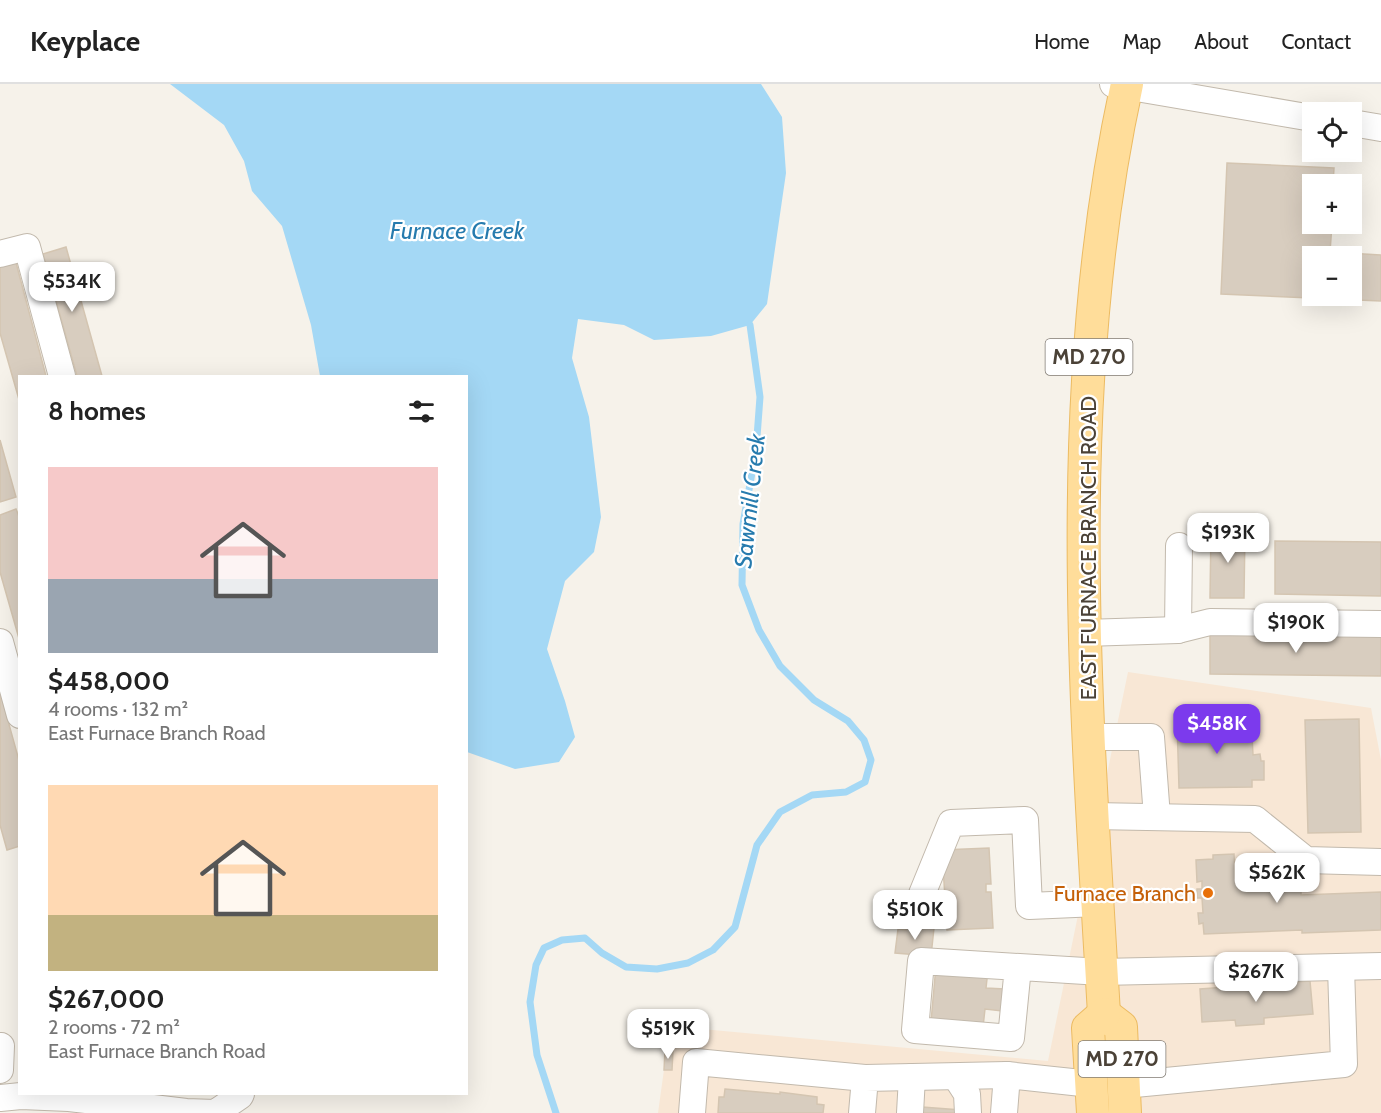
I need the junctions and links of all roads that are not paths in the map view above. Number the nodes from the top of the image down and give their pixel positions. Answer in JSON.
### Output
{"nodes":[{"id":1,"x":1122,"y":85,"type":"edge"},
{"id":2,"x":1302,"y":116,"type":"edge"},
{"id":3,"x":1362,"y":125,"type":"edge"},
{"id":4,"x":1381,"y":128,"type":"edge"},
{"id":5,"x":0,"y":254,"type":"edge"},
{"id":6,"x":62,"y":375,"type":"edge"},
{"id":7,"x":1179,"y":546,"type":"dead end"},
{"id":8,"x":1381,"y":624,"type":"edge"},
{"id":9,"x":1178,"y":630,"type":"junction"},
{"id":10,"x":1085,"y":633,"type":"junction"},
{"id":11,"x":0,"y":642,"type":"edge"},
{"id":12,"x":18,"y":708,"type":"edge"},
{"id":13,"x":1089,"y":737,"type":"junction"},
{"id":14,"x":1093,"y":816,"type":"junction"},
{"id":15,"x":1157,"y":817,"type":"junction"},
{"id":16,"x":1381,"y":862,"type":"edge"},
{"id":17,"x":922,"y":894,"type":"dead end"},
{"id":18,"x":1098,"y":903,"type":"junction"},
{"id":19,"x":1381,"y":966,"type":"edge"},
{"id":20,"x":1018,"y":967,"type":"junction"},
{"id":21,"x":1341,"y":967,"type":"junction"},
{"id":22,"x":1101,"y":972,"type":"junction"},
{"id":23,"x":1104,"y":1014,"type":"junction"},
{"id":24,"x":1007,"y":1076,"type":"junction"},
{"id":25,"x":912,"y":1077,"type":"junction"},
{"id":26,"x":956,"y":1077,"type":"junction"},
{"id":27,"x":865,"y":1078,"type":"junction"},
{"id":28,"x":240,"y":1095,"type":"edge"},
{"id":29,"x":0,"y":1098,"type":"edge"},
{"id":30,"x":1124,"y":1099,"type":"edge"},
{"id":31,"x":69,"y":1101,"type":"edge"},
{"id":32,"x":1091,"y":1103,"type":"edge"},
{"id":33,"x":692,"y":1113,"type":"edge"},
{"id":34,"x":862,"y":1113,"type":"edge"},
{"id":35,"x":910,"y":1113,"type":"edge"},
{"id":36,"x":968,"y":1113,"type":"edge"},
{"id":37,"x":1004,"y":1113,"type":"edge"}],
"edges":[{"from":1,"to":2,"type":"street"},
{"from":1,"to":10,"type":"main road","name":"EAST FURNACE BRANCH ROAD","number":"MD 270"},
{"from":3,"to":4,"type":"street"},
{"from":5,"to":6,"type":"street"},
{"from":7,"to":9,"type":"street"},
{"from":8,"to":9,"type":"street"},
{"from":9,"to":10,"type":"street"},
{"from":10,"to":13,"type":"main road","name":"EAST FURNACE BRANCH ROAD","number":"MD 270"},
{"from":11,"to":12,"type":"street"},
{"from":13,"to":14,"type":"main road","name":"EAST FURNACE BRANCH ROAD","number":"MD 270"},
{"from":13,"to":15,"type":"street"},
{"from":14,"to":15,"type":"street"},
{"from":14,"to":18,"type":"main road","name":"EAST FURNACE BRANCH ROAD","number":"MD 270"},
{"from":15,"to":16,"type":"street"},
{"from":17,"to":18,"type":"street"},
{"from":18,"to":22,"type":"main road","name":"EAST FURNACE BRANCH ROAD","number":"MD 270"},
{"from":19,"to":21,"type":"street"},
{"from":20,"to":20,"type":"street"},
{"from":20,"to":22,"type":"street"},
{"from":21,"to":22,"type":"street"},
{"from":21,"to":30,"type":"street"},
{"from":22,"to":23,"type":"main road","name":"EAST FURNACE BRANCH ROAD","number":"MD 270"},
{"from":23,"to":30,"type":"main road","number":"MD 270"},
{"from":23,"to":32,"type":"main road","number":"MD 270"},
{"from":24,"to":26,"type":"street"},
{"from":24,"to":32,"type":"street"},
{"from":24,"to":37,"type":"street"},
{"from":25,"to":26,"type":"street"},
{"from":25,"to":27,"type":"street"},
{"from":25,"to":35,"type":"street"},
{"from":26,"to":36,"type":"street"},
{"from":27,"to":33,"type":"street"},
{"from":27,"to":34,"type":"street"},
{"from":28,"to":31,"type":"street"},
{"from":29,"to":31,"type":"street"}]}
